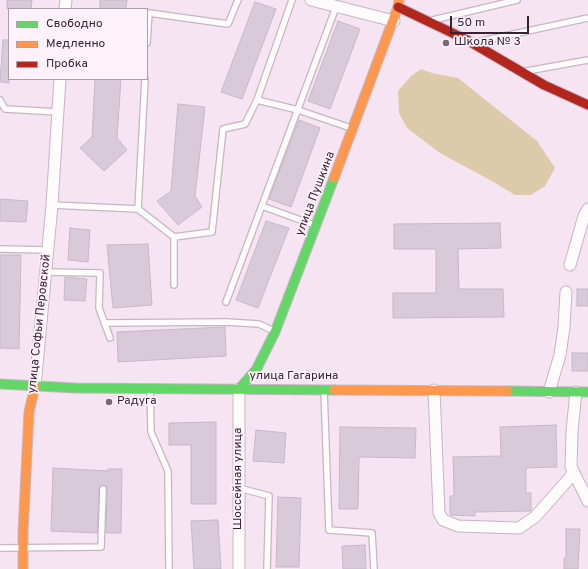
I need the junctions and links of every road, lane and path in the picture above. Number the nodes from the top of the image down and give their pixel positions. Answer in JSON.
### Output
{"nodes":[{"id":1,"x":238,"y":0,"type":"edge"},
{"id":2,"x":292,"y":0,"type":"edge"},
{"id":3,"x":310,"y":0,"type":"edge"},
{"id":4,"x":517,"y":0,"type":"edge"},
{"id":5,"x":399,"y":4,"type":"edge"},
{"id":6,"x":336,"y":7,"type":"junction"},
{"id":7,"x":148,"y":13,"type":"edge"},
{"id":8,"x":588,"y":18,"type":"edge"},
{"id":9,"x":394,"y":21,"type":"junction"},
{"id":10,"x":428,"y":21,"type":"junction"},
{"id":11,"x":472,"y":43,"type":"junction"},
{"id":12,"x":588,"y":60,"type":"edge"},
{"id":13,"x":522,"y":72,"type":"junction"},
{"id":14,"x":60,"y":80,"type":"edge"},
{"id":15,"x":145,"y":80,"type":"edge"},
{"id":16,"x":0,"y":100,"type":"edge"},
{"id":17,"x":257,"y":100,"type":"junction"},
{"id":18,"x":588,"y":105,"type":"edge"},
{"id":19,"x":298,"y":110,"type":"junction"},
{"id":20,"x":58,"y":112,"type":"junction"},
{"id":21,"x":353,"y":129,"type":"junction"},
{"id":22,"x":52,"y":205,"type":"junction"},
{"id":23,"x":262,"y":206,"type":"junction"},
{"id":24,"x":138,"y":209,"type":"junction"},
{"id":25,"x":588,"y":209,"type":"edge"},
{"id":26,"x":317,"y":226,"type":"junction"},
{"id":27,"x":174,"y":237,"type":"junction"},
{"id":28,"x":0,"y":249,"type":"edge"},
{"id":29,"x":48,"y":250,"type":"junction"},
{"id":30,"x":570,"y":265,"type":"dead end"},
{"id":31,"x":46,"y":272,"type":"junction"},
{"id":32,"x":174,"y":285,"type":"dead end"},
{"id":33,"x":566,"y":292,"type":"dead end"},
{"id":34,"x":226,"y":302,"type":"dead end"},
{"id":35,"x":104,"y":323,"type":"junction"},
{"id":36,"x":275,"y":332,"type":"junction"},
{"id":37,"x":110,"y":338,"type":"dead end"},
{"id":38,"x":0,"y":384,"type":"edge"},
{"id":39,"x":36,"y":386,"type":"junction"},
{"id":40,"x":150,"y":388,"type":"junction"},
{"id":41,"x":239,"y":389,"type":"junction"},
{"id":42,"x":324,"y":389,"type":"junction"},
{"id":43,"x":434,"y":390,"type":"junction"},
{"id":44,"x":548,"y":392,"type":"junction"},
{"id":45,"x":576,"y":392,"type":"junction"},
{"id":46,"x":588,"y":392,"type":"edge"},
{"id":47,"x":574,"y":473,"type":"junction"},
{"id":48,"x":103,"y":488,"type":"dead end"},
{"id":49,"x":239,"y":488,"type":"junction"},
{"id":50,"x":588,"y":501,"type":"edge"},
{"id":51,"x":0,"y":548,"type":"edge"},
{"id":52,"x":23,"y":549,"type":"junction"},
{"id":53,"x":23,"y":569,"type":"edge"},
{"id":54,"x":169,"y":569,"type":"edge"},
{"id":55,"x":239,"y":569,"type":"edge"},
{"id":56,"x":267,"y":569,"type":"edge"},
{"id":57,"x":374,"y":569,"type":"edge"}],
"edges":[{"from":1,"to":7,"type":"lane"},
{"from":2,"to":17,"type":"lane"},
{"from":3,"to":6,"type":"street"},
{"from":4,"to":10,"type":"lane"},
{"from":5,"to":9,"type":"main road","name":"улица Пушкина"},
{"from":5,"to":10,"type":"main road"},
{"from":6,"to":9,"type":"street"},
{"from":6,"to":19,"type":"lane"},
{"from":8,"to":11,"type":"lane"},
{"from":9,"to":21,"type":"main road","name":"улица Пушкина"},
{"from":10,"to":11,"type":"main road"},
{"from":11,"to":13,"type":"main road"},
{"from":12,"to":13,"type":"lane"},
{"from":13,"to":18,"type":"main road"},
{"from":14,"to":20,"type":"street","name":"улица Софьи Перовской"},
{"from":15,"to":24,"type":"lane"},
{"from":16,"to":20,"type":"lane"},
{"from":17,"to":19,"type":"lane"},
{"from":17,"to":27,"type":"lane"},
{"from":19,"to":21,"type":"lane"},
{"from":19,"to":23,"type":"lane"},
{"from":20,"to":22,"type":"street","name":"улица Софьи Перовской"},
{"from":21,"to":26,"type":"main road","name":"улица Пушкина"},
{"from":22,"to":24,"type":"lane"},
{"from":22,"to":29,"type":"street","name":"улица Софьи Перовской"},
{"from":23,"to":26,"type":"lane"},
{"from":23,"to":34,"type":"lane"},
{"from":24,"to":27,"type":"lane"},
{"from":25,"to":30,"type":"street"},
{"from":26,"to":36,"type":"main road","name":"улица Пушкина"},
{"from":27,"to":32,"type":"lane"},
{"from":28,"to":29,"type":"lane"},
{"from":29,"to":31,"type":"street","name":"улица Софьи Перовской"},
{"from":31,"to":35,"type":"lane"},
{"from":31,"to":39,"type":"street","name":"улица Софьи Перовской"},
{"from":33,"to":44,"type":"street"},
{"from":35,"to":36,"type":"lane"},
{"from":35,"to":37,"type":"lane"},
{"from":36,"to":41,"type":"main road","name":"улица Пушкина"},
{"from":38,"to":39,"type":"main road","name":"улица Гагарина"},
{"from":39,"to":40,"type":"main road","name":"улица Гагарина"},
{"from":39,"to":52,"type":"main road","name":"улица Софьи Перовской"},
{"from":40,"to":41,"type":"main road","name":"улица Гагарина"},
{"from":40,"to":54,"type":"lane"},
{"from":41,"to":42,"type":"main road","name":"улица Гагарина"},
{"from":41,"to":49,"type":"street","name":"Шоссейная улица"},
{"from":42,"to":43,"type":"main road","name":"улица Гагарина"},
{"from":42,"to":57,"type":"lane"},
{"from":43,"to":44,"type":"main road","name":"улица Гагарина"},
{"from":43,"to":47,"type":"street"},
{"from":44,"to":45,"type":"main road","name":"улица Гагарина"},
{"from":45,"to":46,"type":"main road","name":"улица Гагарина"},
{"from":45,"to":47,"type":"street"},
{"from":47,"to":50,"type":"street"},
{"from":48,"to":52,"type":"lane"},
{"from":49,"to":55,"type":"street","name":"Шоссейная улица"},
{"from":49,"to":56,"type":"lane"},
{"from":51,"to":52,"type":"lane"},
{"from":52,"to":53,"type":"main road","name":"улица Софьи Перовской"}]}
